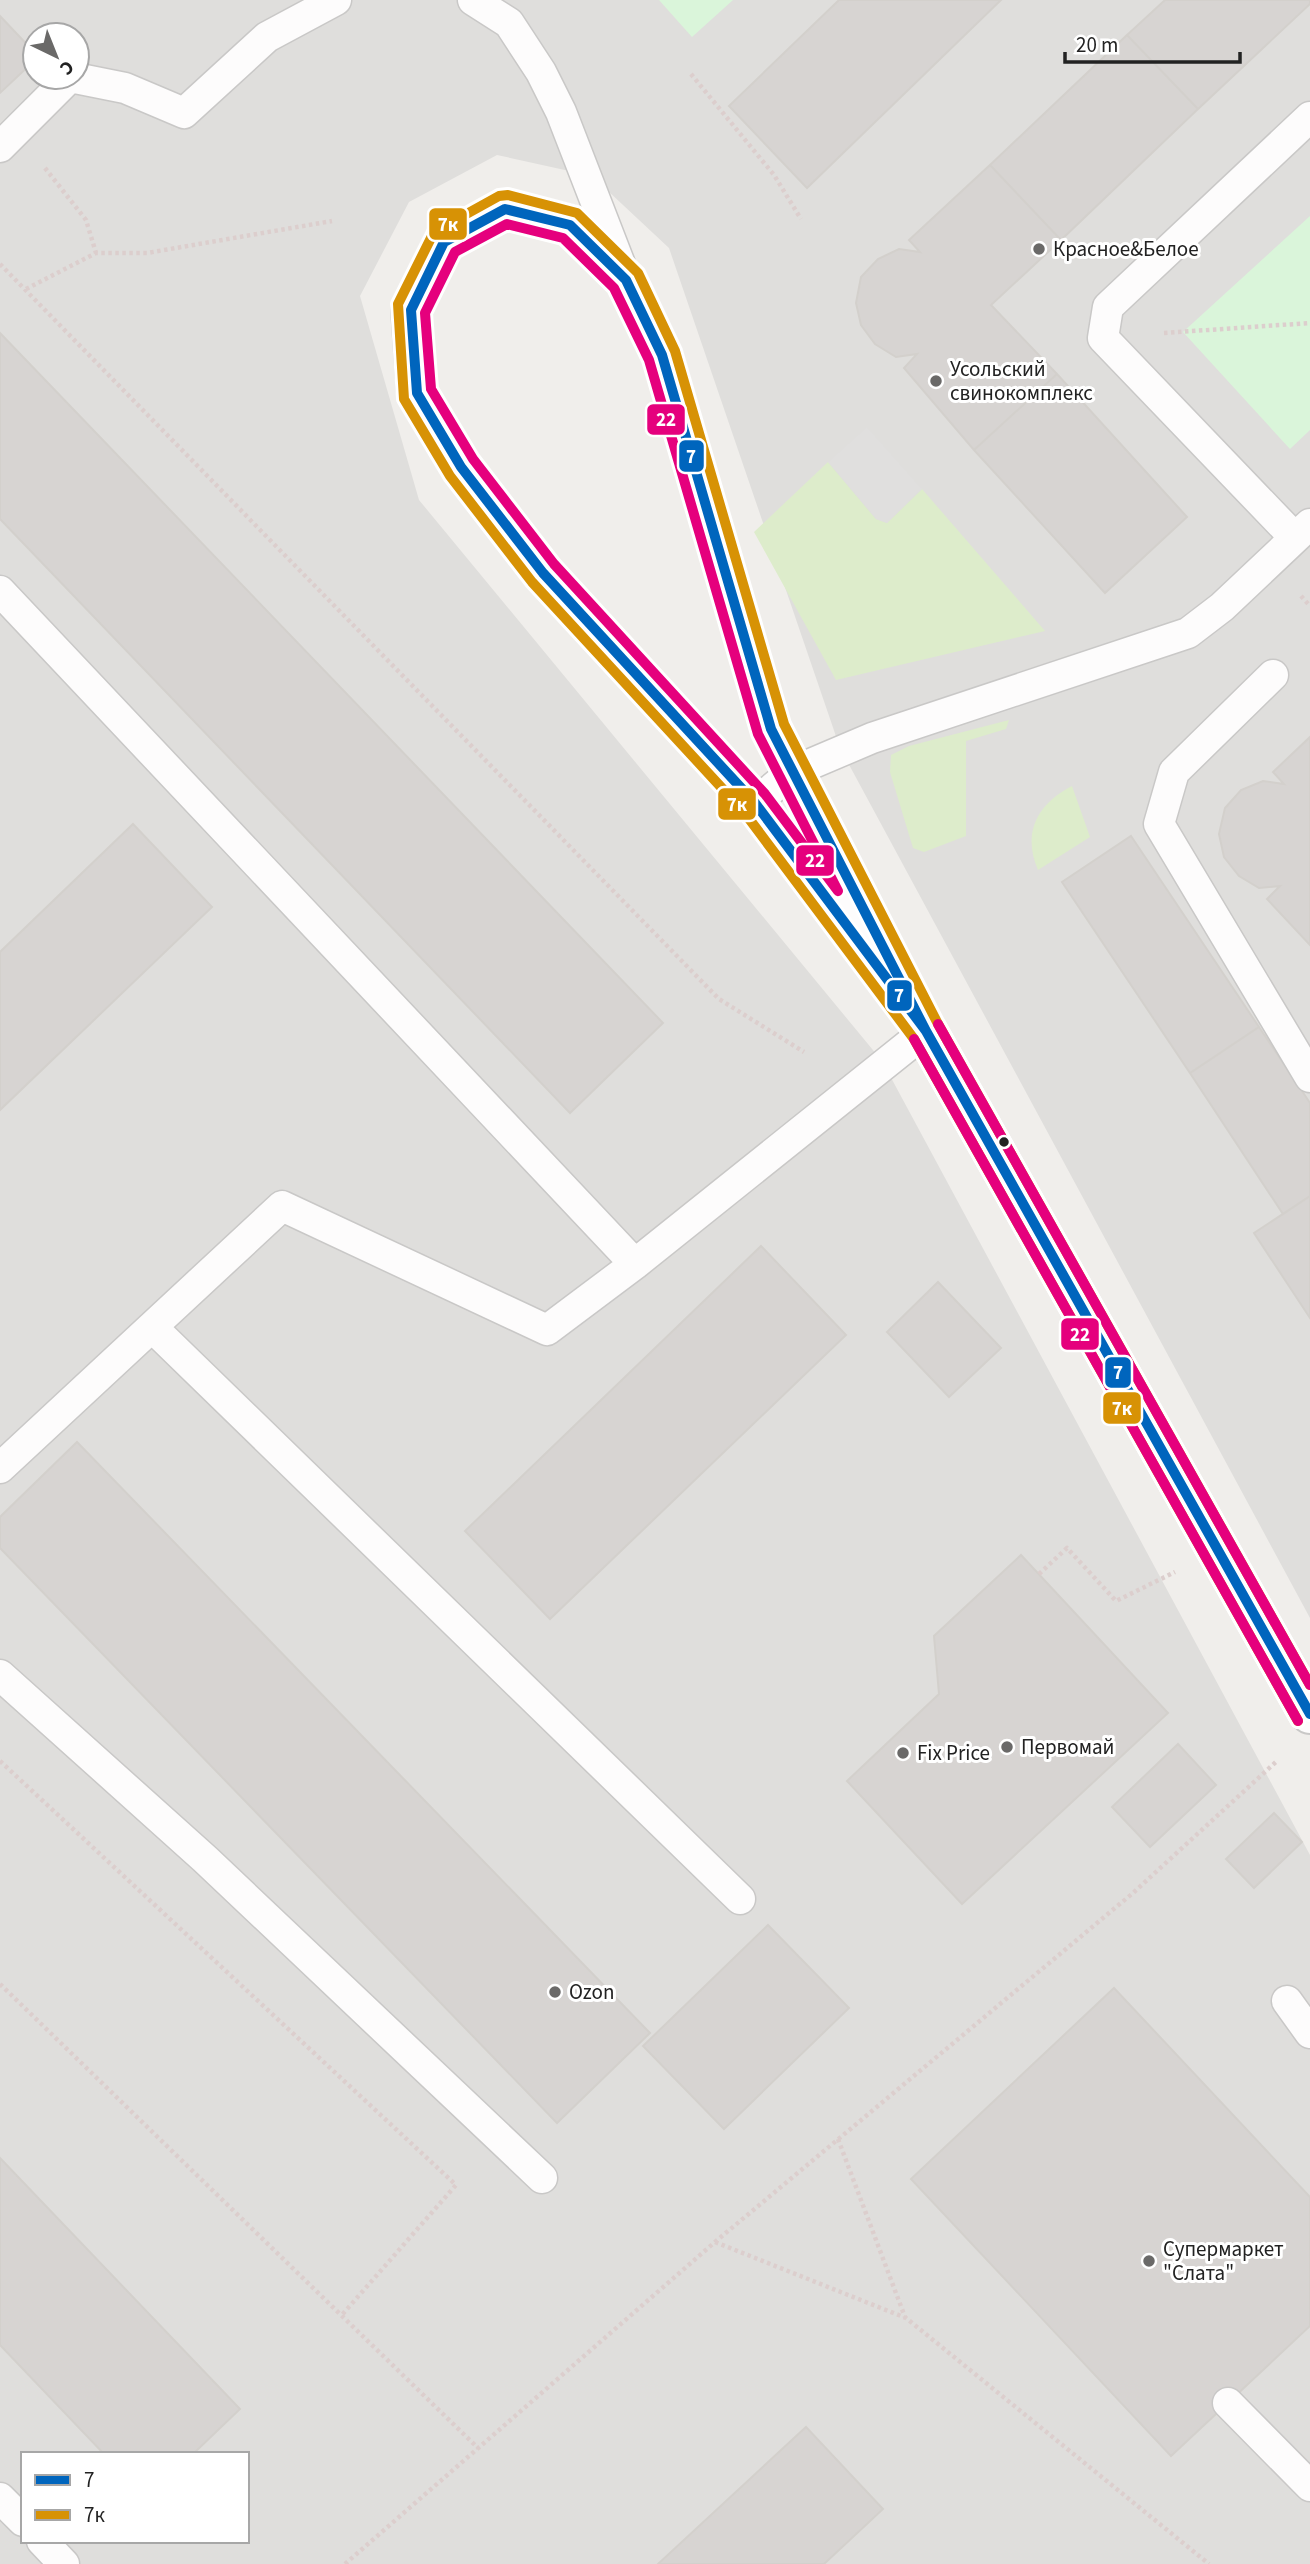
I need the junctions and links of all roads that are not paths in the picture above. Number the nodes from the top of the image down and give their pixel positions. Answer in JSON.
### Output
{"nodes":[{"id":1,"x":336,"y":0,"type":"edge"},
{"id":2,"x":472,"y":0,"type":"edge"},
{"id":3,"x":1310,"y":117,"type":"edge"},
{"id":4,"x":0,"y":147,"type":"edge"},
{"id":5,"x":626,"y":280,"type":"junction"},
{"id":6,"x":1303,"y":531,"type":"edge"},
{"id":7,"x":0,"y":591,"type":"edge"},
{"id":8,"x":1273,"y":676,"type":"dead end"},
{"id":9,"x":792,"y":772,"type":"junction"},
{"id":10,"x":755,"y":803,"type":"junction"},
{"id":11,"x":926,"y":1031,"type":"junction"},
{"id":12,"x":1310,"y":1077,"type":"edge"},
{"id":13,"x":635,"y":1264,"type":"junction"},
{"id":14,"x":153,"y":1328,"type":"junction"},
{"id":15,"x":0,"y":1468,"type":"edge"},
{"id":16,"x":0,"y":1675,"type":"edge"},
{"id":17,"x":1310,"y":1714,"type":"edge"},
{"id":18,"x":740,"y":1899,"type":"dead end"},
{"id":19,"x":1287,"y":2001,"type":"dead end"},
{"id":20,"x":1310,"y":2033,"type":"edge"},
{"id":21,"x":542,"y":2178,"type":"dead end"},
{"id":22,"x":1228,"y":2403,"type":"dead end"},
{"id":23,"x":1310,"y":2486,"type":"edge"},
{"id":24,"x":0,"y":2498,"type":"edge"},
{"id":25,"x":21,"y":2519,"type":"edge"},
{"id":26,"x":44,"y":2543,"type":"edge"},
{"id":27,"x":64,"y":2564,"type":"edge"}],
"edges":[{"from":1,"to":4,"type":"lane"},
{"from":2,"to":5,"type":"lane"},
{"from":3,"to":6,"type":"lane"},
{"from":5,"to":9,"type":"street"},
{"from":5,"to":10,"type":"street"},
{"from":6,"to":9,"type":"lane"},
{"from":7,"to":13,"type":"lane"},
{"from":8,"to":12,"type":"lane"},
{"from":9,"to":10,"type":"lane"},
{"from":9,"to":11,"type":"street"},
{"from":10,"to":11,"type":"street"},
{"from":11,"to":13,"type":"lane"},
{"from":11,"to":17,"type":"street"},
{"from":13,"to":14,"type":"lane"},
{"from":14,"to":15,"type":"lane"},
{"from":14,"to":18,"type":"lane"},
{"from":16,"to":21,"type":"lane"},
{"from":19,"to":20,"type":"lane"},
{"from":22,"to":23,"type":"lane"},
{"from":24,"to":25,"type":"lane"},
{"from":26,"to":27,"type":"lane"}]}
